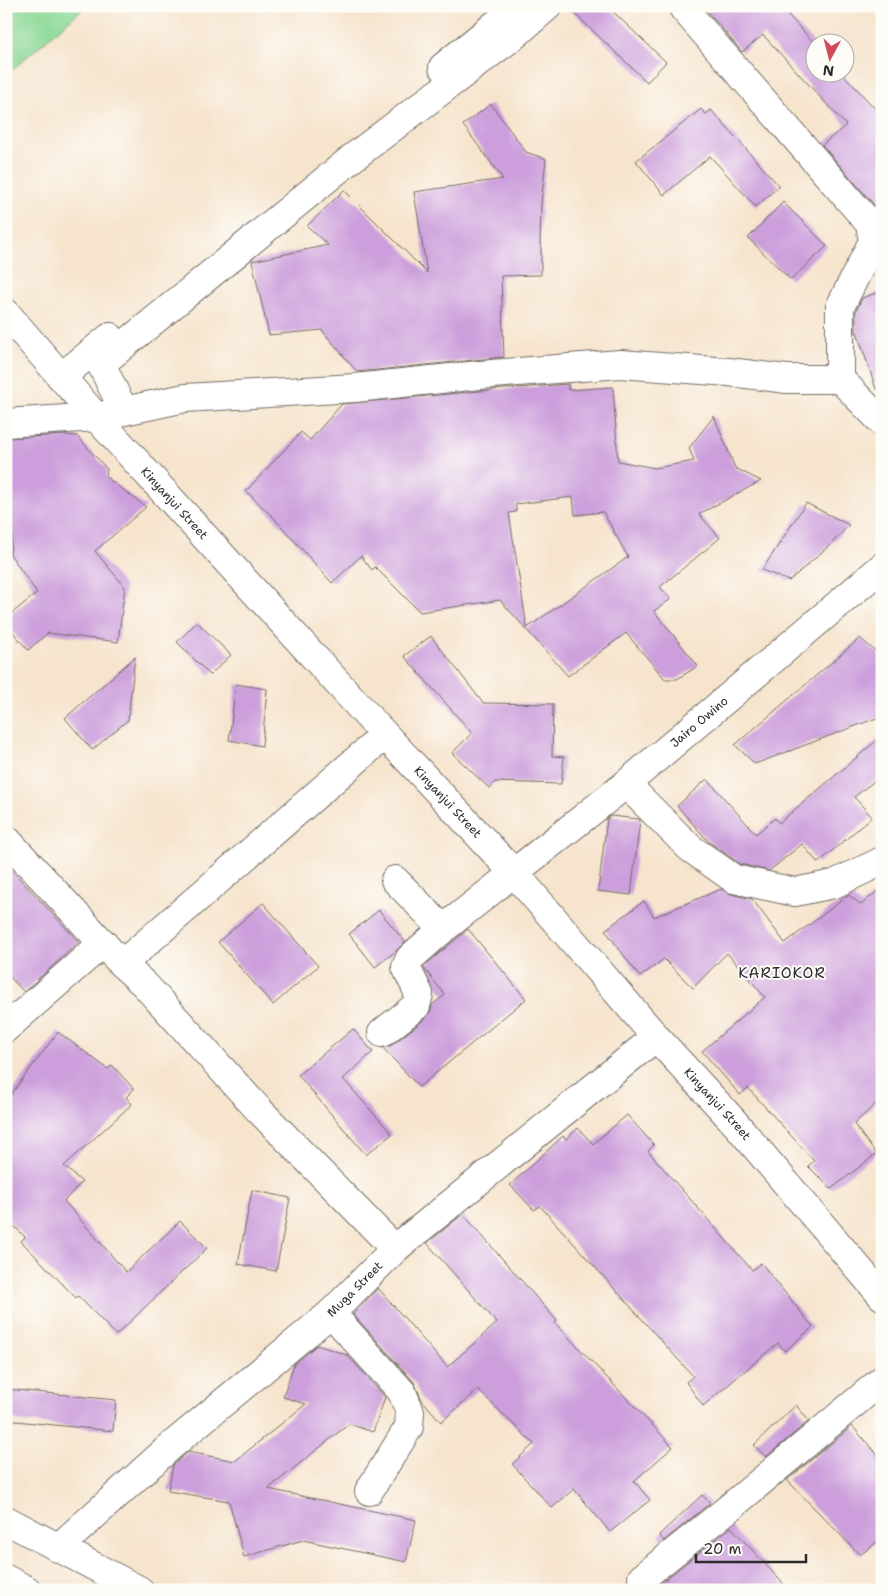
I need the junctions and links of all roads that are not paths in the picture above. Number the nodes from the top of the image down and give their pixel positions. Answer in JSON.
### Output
{"nodes":[{"id":1,"x":518,"y":6,"type":"edge"},
{"id":2,"x":548,"y":6,"type":"edge"},
{"id":3,"x":684,"y":7,"type":"edge"},
{"id":4,"x":6,"y":313,"type":"edge"},
{"id":5,"x":61,"y":377,"type":"junction"},
{"id":6,"x":840,"y":379,"type":"junction"},
{"id":7,"x":124,"y":411,"type":"junction"},
{"id":8,"x":96,"y":417,"type":"junction"},
{"id":9,"x":882,"y":422,"type":"edge"},
{"id":10,"x":6,"y":423,"type":"edge"},
{"id":11,"x":882,"y":567,"type":"edge"},
{"id":12,"x":385,"y":735,"type":"junction"},
{"id":13,"x":626,"y":784,"type":"junction"},
{"id":14,"x":6,"y":838,"type":"edge"},
{"id":15,"x":882,"y":861,"type":"edge"},
{"id":16,"x":515,"y":874,"type":"junction"},
{"id":17,"x":395,"y":880,"type":"dead end"},
{"id":18,"x":443,"y":929,"type":"junction"},
{"id":19,"x":103,"y":943,"type":"junction"},
{"id":20,"x":122,"y":964,"type":"junction"},
{"id":21,"x":6,"y":1028,"type":"edge"},
{"id":22,"x":382,"y":1033,"type":"dead end"},
{"id":23,"x":656,"y":1037,"type":"junction"},
{"id":24,"x":395,"y":1249,"type":"junction"},
{"id":25,"x":882,"y":1296,"type":"edge"},
{"id":26,"x":331,"y":1312,"type":"junction"},
{"id":27,"x":882,"y":1380,"type":"edge"},
{"id":28,"x":369,"y":1491,"type":"dead end"},
{"id":29,"x":6,"y":1520,"type":"edge"},
{"id":30,"x":58,"y":1548,"type":"junction"},
{"id":31,"x":642,"y":1578,"type":"dead end"},
{"id":32,"x":6,"y":1579,"type":"edge"},
{"id":33,"x":27,"y":1590,"type":"edge"},
{"id":34,"x":138,"y":1590,"type":"edge"}],
"edges":[{"from":1,"to":5,"type":"street"},
{"from":2,"to":7,"type":"street"},
{"from":3,"to":6,"type":"street"},
{"from":4,"to":5,"type":"street","name":"Kinyanjui Street"},
{"from":5,"to":8,"type":"street","name":"Kinyanjui Street"},
{"from":6,"to":7,"type":"street"},
{"from":6,"to":9,"type":"street"},
{"from":7,"to":8,"type":"street"},
{"from":8,"to":10,"type":"street"},
{"from":8,"to":12,"type":"street","name":"Kinyanjui Street"},
{"from":11,"to":13,"type":"street","name":"Jairo Owino"},
{"from":12,"to":16,"type":"street","name":"Kinyanjui Street"},
{"from":12,"to":20,"type":"street"},
{"from":13,"to":15,"type":"street"},
{"from":13,"to":16,"type":"street","name":"Jairo Owino"},
{"from":14,"to":19,"type":"street"},
{"from":16,"to":18,"type":"street","name":"Jairo Owino"},
{"from":16,"to":23,"type":"street","name":"Kinyanjui Street"},
{"from":17,"to":18,"type":"street"},
{"from":18,"to":22,"type":"street","name":"Jairo Owino"},
{"from":19,"to":20,"type":"street"},
{"from":19,"to":21,"type":"street"},
{"from":20,"to":24,"type":"street"},
{"from":23,"to":24,"type":"street","name":"Muga Street"},
{"from":23,"to":25,"type":"street","name":"Kinyanjui Street"},
{"from":24,"to":26,"type":"street","name":"Muga Street"},
{"from":26,"to":28,"type":"street"},
{"from":26,"to":30,"type":"street","name":"Muga Street"},
{"from":27,"to":31,"type":"street"},
{"from":29,"to":30,"type":"street"},
{"from":30,"to":34,"type":"street"},
{"from":32,"to":33,"type":"street"}]}
